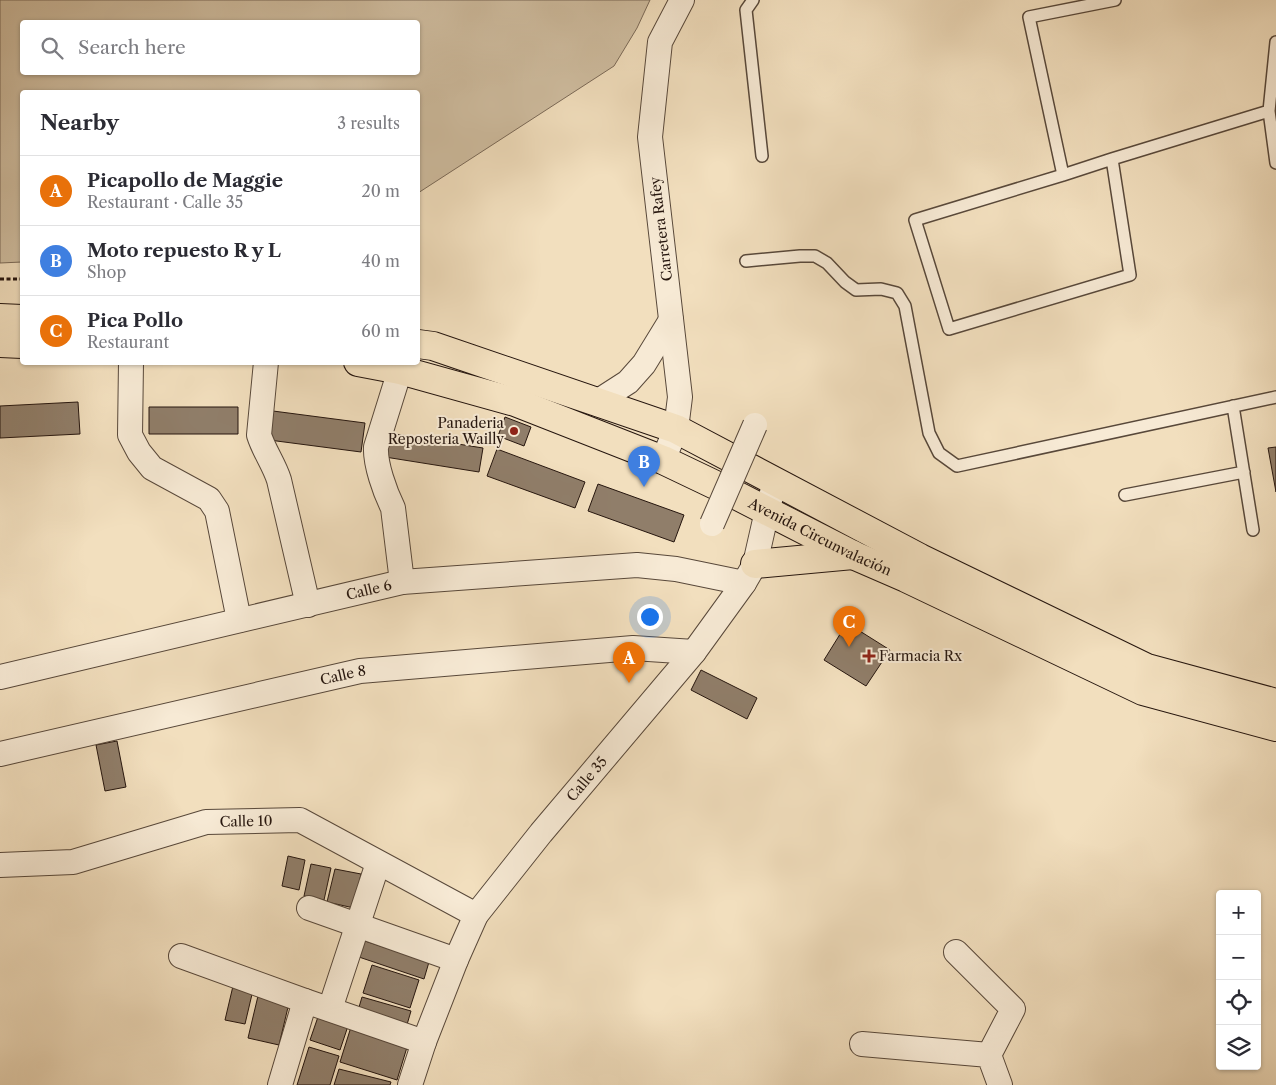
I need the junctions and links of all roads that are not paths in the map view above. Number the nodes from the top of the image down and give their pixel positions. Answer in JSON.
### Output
{"nodes":[{"id":1,"x":682,"y":0,"type":"edge"},
{"id":2,"x":753,"y":0,"type":"edge"},
{"id":3,"x":1115,"y":0,"type":"edge"},
{"id":4,"x":1276,"y":42,"type":"edge"},
{"id":5,"x":1269,"y":111,"type":"junction"},
{"id":6,"x":762,"y":156,"type":"dead end"},
{"id":7,"x":1112,"y":159,"type":"junction"},
{"id":8,"x":1276,"y":163,"type":"edge"},
{"id":9,"x":1063,"y":175,"type":"junction"},
{"id":10,"x":746,"y":261,"type":"dead end"},
{"id":11,"x":0,"y":318,"type":"edge"},
{"id":12,"x":20,"y":319,"type":"edge"},
{"id":13,"x":672,"y":320,"type":"junction"},
{"id":14,"x":0,"y":343,"type":"edge"},
{"id":15,"x":20,"y":344,"type":"edge"},
{"id":16,"x":420,"y":344,"type":"edge"},
{"id":17,"x":132,"y":365,"type":"edge"},
{"id":18,"x":266,"y":365,"type":"edge"},
{"id":19,"x":374,"y":365,"type":"edge"},
{"id":20,"x":400,"y":370,"type":"junction"},
{"id":21,"x":1276,"y":397,"type":"edge"},
{"id":22,"x":597,"y":402,"type":"junction"},
{"id":23,"x":1233,"y":406,"type":"junction"},
{"id":24,"x":755,"y":425,"type":"dead end"},
{"id":25,"x":676,"y":429,"type":"junction"},
{"id":26,"x":663,"y":460,"type":"junction"},
{"id":27,"x":1244,"y":472,"type":"junction"},
{"id":28,"x":775,"y":482,"type":"junction"},
{"id":29,"x":1125,"y":495,"type":"dead end"},
{"id":30,"x":767,"y":511,"type":"junction"},
{"id":31,"x":712,"y":524,"type":"dead end"},
{"id":32,"x":1253,"y":530,"type":"dead end"},
{"id":33,"x":853,"y":555,"type":"junction"},
{"id":34,"x":750,"y":574,"type":"junction"},
{"id":35,"x":402,"y":582,"type":"junction"},
{"id":36,"x":308,"y":604,"type":"junction"},
{"id":37,"x":239,"y":620,"type":"junction"},
{"id":38,"x":694,"y":652,"type":"junction"},
{"id":39,"x":0,"y":676,"type":"edge"},
{"id":40,"x":1276,"y":703,"type":"edge"},
{"id":41,"x":1276,"y":727,"type":"edge"},
{"id":42,"x":0,"y":754,"type":"edge"},
{"id":43,"x":378,"y":862,"type":"junction"},
{"id":44,"x":0,"y":864,"type":"edge"},
{"id":45,"x":309,"y":908,"type":"dead end"},
{"id":46,"x":476,"y":915,"type":"junction"},
{"id":47,"x":358,"y":926,"type":"junction"},
{"id":48,"x":956,"y":952,"type":"dead end"},
{"id":49,"x":181,"y":956,"type":"dead end"},
{"id":50,"x":456,"y":960,"type":"junction"},
{"id":51,"x":305,"y":1001,"type":"junction"},
{"id":52,"x":330,"y":1009,"type":"junction"},
{"id":53,"x":424,"y":1042,"type":"junction"},
{"id":54,"x":862,"y":1044,"type":"dead end"},
{"id":55,"x":989,"y":1055,"type":"junction"},
{"id":56,"x":280,"y":1085,"type":"edge"},
{"id":57,"x":410,"y":1085,"type":"edge"},
{"id":58,"x":1000,"y":1085,"type":"edge"}],
"edges":[{"from":1,"to":13,"type":"street","name":"Carretera Rafey"},
{"from":2,"to":6,"type":"lane"},
{"from":3,"to":9,"type":"lane"},
{"from":4,"to":5,"type":"lane"},
{"from":5,"to":7,"type":"lane"},
{"from":5,"to":8,"type":"lane"},
{"from":7,"to":9,"type":"lane"},
{"from":7,"to":9,"type":"lane"},
{"from":10,"to":23,"type":"lane"},
{"from":11,"to":12,"type":"main road"},
{"from":13,"to":22,"type":"street"},
{"from":13,"to":25,"type":"street","name":"Carretera Rafey"},
{"from":14,"to":15,"type":"main road"},
{"from":16,"to":22,"type":"main road","name":"Avenida Circunvalación"},
{"from":17,"to":37,"type":"street"},
{"from":18,"to":36,"type":"street"},
{"from":19,"to":20,"type":"main road","name":"Avenida Circunvalación"},
{"from":20,"to":26,"type":"main road","name":"Avenida Circunvalación"},
{"from":20,"to":35,"type":"street"},
{"from":21,"to":23,"type":"lane"},
{"from":22,"to":25,"type":"main road","name":"Avenida Circunvalación"},
{"from":23,"to":27,"type":"lane"},
{"from":24,"to":31,"type":"street","bridge":true},
{"from":25,"to":26,"type":"street","name":"Carretera Rafey"},
{"from":25,"to":28,"type":"main road","name":"Avenida Circunvalación"},
{"from":26,"to":30,"type":"main road","name":"Avenida Circunvalación"},
{"from":27,"to":29,"type":"lane"},
{"from":27,"to":32,"type":"lane"},
{"from":28,"to":30,"type":"street","name":"Calle 35"},
{"from":28,"to":40,"type":"main road","name":"Avenida Circunvalación"},
{"from":30,"to":33,"type":"main road","name":"Avenida Circunvalación"},
{"from":30,"to":34,"type":"street","name":"Calle 35"},
{"from":33,"to":34,"type":"main road"},
{"from":33,"to":41,"type":"main road","name":"Avenida Circunvalación"},
{"from":34,"to":35,"type":"street","name":"Calle 6"},
{"from":34,"to":38,"type":"street","name":"Calle 35"},
{"from":35,"to":36,"type":"street","name":"Calle 6"},
{"from":36,"to":37,"type":"street","name":"Calle 6"},
{"from":37,"to":39,"type":"street","name":"Calle 6"},
{"from":38,"to":42,"type":"street","name":"Calle 8"},
{"from":38,"to":46,"type":"street","name":"Calle 35"},
{"from":43,"to":44,"type":"street","name":"Calle 10"},
{"from":43,"to":46,"type":"street","name":"Calle 10"},
{"from":43,"to":47,"type":"street"},
{"from":45,"to":47,"type":"street"},
{"from":46,"to":50,"type":"street","name":"Calle 35"},
{"from":47,"to":50,"type":"street"},
{"from":47,"to":52,"type":"street"},
{"from":48,"to":55,"type":"street"},
{"from":49,"to":51,"type":"street"},
{"from":50,"to":53,"type":"street","name":"Calle 35"},
{"from":51,"to":52,"type":"street"},
{"from":51,"to":56,"type":"street"},
{"from":52,"to":53,"type":"street"},
{"from":53,"to":57,"type":"street","name":"Calle 35"},
{"from":54,"to":55,"type":"street"},
{"from":55,"to":58,"type":"street"}]}
